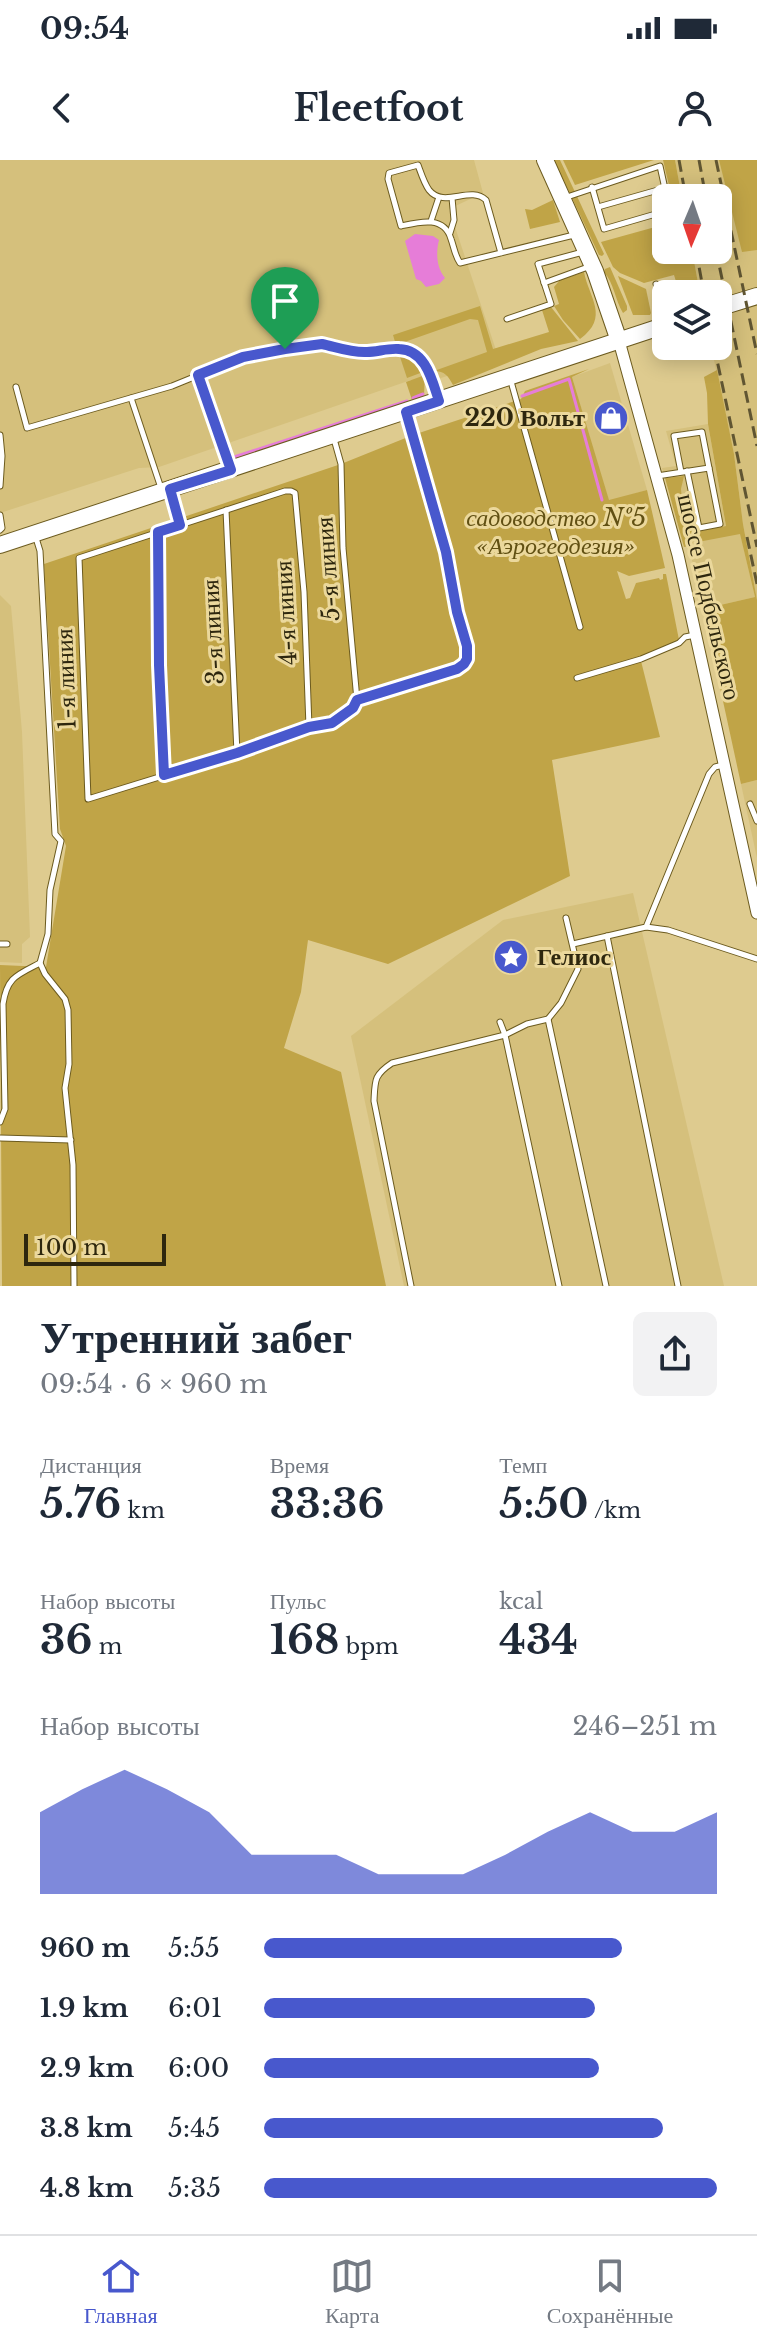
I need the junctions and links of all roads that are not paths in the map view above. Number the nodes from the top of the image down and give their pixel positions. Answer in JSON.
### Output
{"nodes":[{"id":1,"x":545,"y":160,"type":"edge"},
{"id":2,"x":417,"y":162,"type":"edge"},
{"id":3,"x":664,"y":184,"type":"edge"},
{"id":4,"x":592,"y":187,"type":"junction"},
{"id":5,"x":652,"y":192,"type":"edge"},
{"id":6,"x":439,"y":197,"type":"junction"},
{"id":7,"x":452,"y":198,"type":"junction"},
{"id":8,"x":563,"y":198,"type":"junction"},
{"id":9,"x":598,"y":207,"type":"junction"},
{"id":10,"x":652,"y":215,"type":"edge"},
{"id":11,"x":431,"y":221,"type":"junction"},
{"id":12,"x":450,"y":233,"type":"junction"},
{"id":13,"x":579,"y":234,"type":"junction"},
{"id":14,"x":501,"y":253,"type":"junction"},
{"id":15,"x":589,"y":258,"type":"junction"},
{"id":16,"x":544,"y":283,"type":"junction"},
{"id":17,"x":757,"y":296,"type":"edge"},
{"id":18,"x":732,"y":304,"type":"edge"},
{"id":19,"x":507,"y":319,"type":"dead end"},
{"id":20,"x":652,"y":330,"type":"edge"},
{"id":21,"x":619,"y":341,"type":"junction"},
{"id":22,"x":198,"y":375,"type":"junction"},
{"id":23,"x":510,"y":378,"type":"junction"},
{"id":24,"x":16,"y":387,"type":"dead end"},
{"id":25,"x":131,"y":398,"type":"junction"},
{"id":26,"x":439,"y":401,"type":"junction"},
{"id":27,"x":406,"y":412,"type":"junction"},
{"id":28,"x":0,"y":435,"type":"edge"},
{"id":29,"x":333,"y":436,"type":"junction"},
{"id":30,"x":709,"y":468,"type":"junction"},
{"id":31,"x":231,"y":470,"type":"junction"},
{"id":32,"x":684,"y":472,"type":"junction"},
{"id":33,"x":659,"y":481,"type":"junction"},
{"id":34,"x":0,"y":486,"type":"edge"},
{"id":35,"x":167,"y":491,"type":"junction"},
{"id":36,"x":226,"y":510,"type":"junction"},
{"id":37,"x":0,"y":515,"type":"edge"},
{"id":38,"x":180,"y":525,"type":"junction"},
{"id":39,"x":0,"y":530,"type":"edge"},
{"id":40,"x":158,"y":532,"type":"junction"},
{"id":41,"x":35,"y":533,"type":"junction"},
{"id":42,"x":0,"y":545,"type":"edge"},
{"id":43,"x":580,"y":627,"type":"dead end"},
{"id":44,"x":696,"y":635,"type":"junction"},
{"id":45,"x":577,"y":678,"type":"dead end"},
{"id":46,"x":357,"y":700,"type":"junction"},
{"id":47,"x":309,"y":727,"type":"junction"},
{"id":48,"x":237,"y":753,"type":"junction"},
{"id":49,"x":724,"y":765,"type":"junction"},
{"id":50,"x":164,"y":775,"type":"junction"},
{"id":51,"x":743,"y":805,"type":"junction"},
{"id":52,"x":757,"y":821,"type":"edge"},
{"id":53,"x":752,"y":864,"type":"edge"},
{"id":54,"x":757,"y":913,"type":"edge"},
{"id":55,"x":566,"y":918,"type":"dead end"},
{"id":56,"x":646,"y":927,"type":"junction"},
{"id":57,"x":607,"y":936,"type":"junction"},
{"id":58,"x":572,"y":944,"type":"junction"},
{"id":59,"x":757,"y":959,"type":"edge"},
{"id":60,"x":40,"y":963,"type":"junction"},
{"id":61,"x":548,"y":1019,"type":"junction"},
{"id":62,"x":500,"y":1022,"type":"dead end"},
{"id":63,"x":505,"y":1035,"type":"junction"},
{"id":64,"x":0,"y":1122,"type":"edge"},
{"id":65,"x":0,"y":1138,"type":"edge"},
{"id":66,"x":71,"y":1140,"type":"junction"},
{"id":67,"x":74,"y":1286,"type":"edge"},
{"id":68,"x":411,"y":1286,"type":"edge"},
{"id":69,"x":559,"y":1286,"type":"edge"},
{"id":70,"x":606,"y":1286,"type":"edge"},
{"id":71,"x":678,"y":1286,"type":"edge"}],
"edges":[{"from":1,"to":8,"type":"main road"},
{"from":2,"to":6,"type":"lane"},
{"from":2,"to":11,"type":"lane"},
{"from":3,"to":4,"type":"lane"},
{"from":4,"to":8,"type":"lane"},
{"from":4,"to":9,"type":"lane"},
{"from":5,"to":9,"type":"lane"},
{"from":6,"to":7,"type":"lane"},
{"from":6,"to":11,"type":"lane"},
{"from":7,"to":12,"type":"lane"},
{"from":7,"to":14,"type":"lane"},
{"from":8,"to":13,"type":"main road"},
{"from":9,"to":10,"type":"lane"},
{"from":11,"to":12,"type":"lane"},
{"from":12,"to":14,"type":"lane"},
{"from":13,"to":14,"type":"lane"},
{"from":13,"to":15,"type":"main road"},
{"from":15,"to":16,"type":"lane"},
{"from":15,"to":16,"type":"lane"},
{"from":15,"to":21,"type":"main road"},
{"from":16,"to":19,"type":"lane"},
{"from":17,"to":18,"type":"main road"},
{"from":20,"to":21,"type":"main road"},
{"from":21,"to":23,"type":"main road"},
{"from":21,"to":33,"type":"street","name":"шоссе Подбельского"},
{"from":22,"to":25,"type":"lane"},
{"from":22,"to":26,"type":"lane"},
{"from":22,"to":31,"type":"lane"},
{"from":23,"to":26,"type":"main road"},
{"from":23,"to":43,"type":"lane"},
{"from":24,"to":25,"type":"lane"},
{"from":25,"to":35,"type":"lane"},
{"from":26,"to":27,"type":"main road"},
{"from":27,"to":29,"type":"main road"},
{"from":27,"to":46,"type":"lane"},
{"from":28,"to":34,"type":"lane"},
{"from":29,"to":31,"type":"main road"},
{"from":29,"to":46,"type":"lane","name":"5-я линия"},
{"from":30,"to":32,"type":"lane"},
{"from":30,"to":32,"type":"lane"},
{"from":30,"to":32,"type":"lane"},
{"from":31,"to":35,"type":"main road"},
{"from":32,"to":33,"type":"lane"},
{"from":33,"to":44,"type":"street","name":"шоссе Подбельского"},
{"from":35,"to":38,"type":"lane"},
{"from":35,"to":41,"type":"main road"},
{"from":36,"to":38,"type":"lane"},
{"from":36,"to":47,"type":"lane","name":"4-я линия"},
{"from":36,"to":48,"type":"lane","name":"3-я линия"},
{"from":37,"to":39,"type":"lane"},
{"from":38,"to":40,"type":"lane"},
{"from":40,"to":50,"type":"lane"},
{"from":40,"to":50,"type":"lane","name":"1-я линия"},
{"from":41,"to":42,"type":"main road"},
{"from":41,"to":60,"type":"lane"},
{"from":44,"to":45,"type":"lane"},
{"from":44,"to":49,"type":"street","name":"шоссе Подбельского"},
{"from":46,"to":47,"type":"lane"},
{"from":47,"to":48,"type":"lane"},
{"from":48,"to":50,"type":"lane"},
{"from":49,"to":51,"type":"street","name":"шоссе Подбельского"},
{"from":49,"to":56,"type":"lane"},
{"from":51,"to":52,"type":"lane"},
{"from":51,"to":53,"type":"street","name":"шоссе Подбельского"},
{"from":53,"to":54,"type":"street","name":"шоссе Подбельского"},
{"from":55,"to":58,"type":"lane"},
{"from":56,"to":57,"type":"lane"},
{"from":56,"to":59,"type":"lane"},
{"from":57,"to":58,"type":"lane"},
{"from":57,"to":71,"type":"lane"},
{"from":58,"to":61,"type":"lane"},
{"from":60,"to":64,"type":"lane"},
{"from":60,"to":66,"type":"lane"},
{"from":61,"to":63,"type":"lane"},
{"from":61,"to":70,"type":"lane"},
{"from":62,"to":63,"type":"lane"},
{"from":63,"to":68,"type":"lane"},
{"from":63,"to":69,"type":"lane"},
{"from":65,"to":66,"type":"lane"},
{"from":66,"to":67,"type":"lane"}]}
